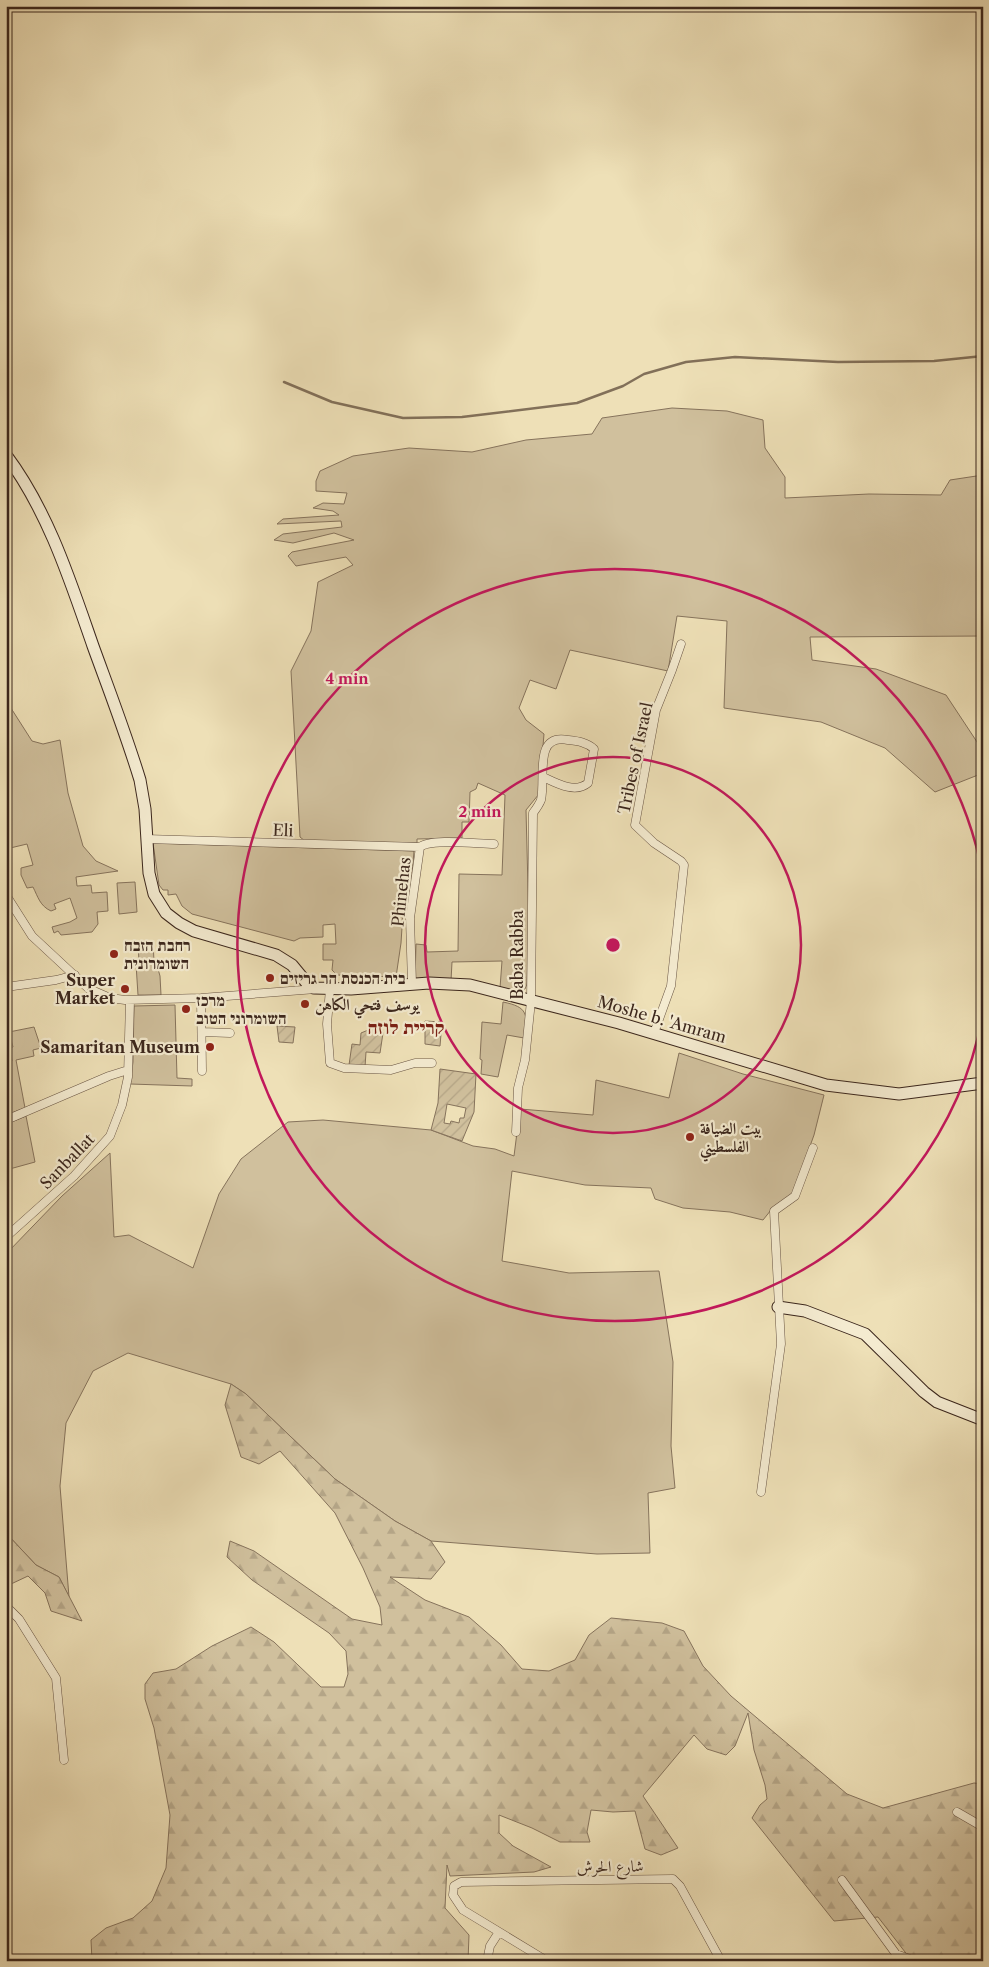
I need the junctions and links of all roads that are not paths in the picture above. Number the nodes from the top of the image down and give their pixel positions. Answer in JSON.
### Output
{"nodes":[{"id":1,"x":6,"y":455,"type":"edge"},
{"id":2,"x":681,"y":644,"type":"dead end"},
{"id":3,"x":543,"y":777,"type":"junction"},
{"id":4,"x":146,"y":839,"type":"junction"},
{"id":5,"x":494,"y":844,"type":"dead end"},
{"id":6,"x":420,"y":847,"type":"junction"},
{"id":7,"x":6,"y":895,"type":"edge"},
{"id":8,"x":75,"y":975,"type":"junction"},
{"id":9,"x":412,"y":984,"type":"junction"},
{"id":10,"x":6,"y":987,"type":"edge"},
{"id":11,"x":318,"y":989,"type":"junction"},
{"id":12,"x":330,"y":990,"type":"junction"},
{"id":13,"x":201,"y":998,"type":"junction"},
{"id":14,"x":130,"y":1000,"type":"junction"},
{"id":15,"x":531,"y":1001,"type":"junction"},
{"id":16,"x":202,"y":1032,"type":"junction"},
{"id":17,"x":230,"y":1033,"type":"dead end"},
{"id":18,"x":654,"y":1033,"type":"junction"},
{"id":19,"x":432,"y":1063,"type":"dead end"},
{"id":20,"x":128,"y":1070,"type":"junction"},
{"id":21,"x":202,"y":1071,"type":"dead end"},
{"id":22,"x":983,"y":1083,"type":"edge"},
{"id":23,"x":6,"y":1120,"type":"edge"},
{"id":24,"x":516,"y":1132,"type":"dead end"},
{"id":25,"x":814,"y":1148,"type":"dead end"},
{"id":26,"x":6,"y":1237,"type":"edge"},
{"id":27,"x":778,"y":1307,"type":"junction"},
{"id":28,"x":983,"y":1420,"type":"edge"},
{"id":29,"x":761,"y":1492,"type":"dead end"},
{"id":30,"x":6,"y":1606,"type":"edge"},
{"id":31,"x":64,"y":1760,"type":"dead end"},
{"id":32,"x":957,"y":1812,"type":"dead end"},
{"id":33,"x":983,"y":1827,"type":"edge"},
{"id":34,"x":842,"y":1880,"type":"dead end"},
{"id":35,"x":499,"y":1932,"type":"junction"},
{"id":36,"x":487,"y":1961,"type":"edge"},
{"id":37,"x":547,"y":1961,"type":"edge"},
{"id":38,"x":721,"y":1961,"type":"edge"},
{"id":39,"x":914,"y":1961,"type":"edge"}],
"edges":[{"from":1,"to":4,"type":"street"},
{"from":2,"to":18,"type":"street","name":"Tribes of Israel"},
{"from":3,"to":3,"type":"street","name":"Baba Rabba"},
{"from":3,"to":15,"type":"street","name":"Baba Rabba"},
{"from":4,"to":6,"type":"street","name":"Eli"},
{"from":4,"to":11,"type":"street"},
{"from":5,"to":6,"type":"street","name":"Phinehas"},
{"from":6,"to":9,"type":"street","name":"Phinehas"},
{"from":7,"to":8,"type":"street"},
{"from":8,"to":10,"type":"street"},
{"from":8,"to":14,"type":"street"},
{"from":9,"to":12,"type":"street","name":"Moshe b. 'Amram"},
{"from":9,"to":15,"type":"street","name":"Moshe b. 'Amram"},
{"from":11,"to":12,"type":"street","name":"Moshe b. 'Amram"},
{"from":11,"to":13,"type":"street"},
{"from":12,"to":19,"type":"street"},
{"from":13,"to":14,"type":"street"},
{"from":13,"to":16,"type":"street"},
{"from":14,"to":20,"type":"street","name":"Sanballat"},
{"from":15,"to":18,"type":"street","name":"Moshe b. 'Amram"},
{"from":15,"to":24,"type":"street","name":"Baba Rabba"},
{"from":16,"to":17,"type":"street"},
{"from":16,"to":21,"type":"street"},
{"from":18,"to":22,"type":"street","name":"Moshe b. 'Amram"},
{"from":20,"to":23,"type":"street"},
{"from":20,"to":26,"type":"street","name":"Sanballat"},
{"from":25,"to":27,"type":"street"},
{"from":27,"to":28,"type":"street"},
{"from":27,"to":29,"type":"street"},
{"from":30,"to":31,"type":"street"},
{"from":32,"to":33,"type":"street"},
{"from":34,"to":39,"type":"street"},
{"from":35,"to":36,"type":"street"},
{"from":35,"to":37,"type":"street"},
{"from":35,"to":38,"type":"street","name":"شارع الحرش"}]}
